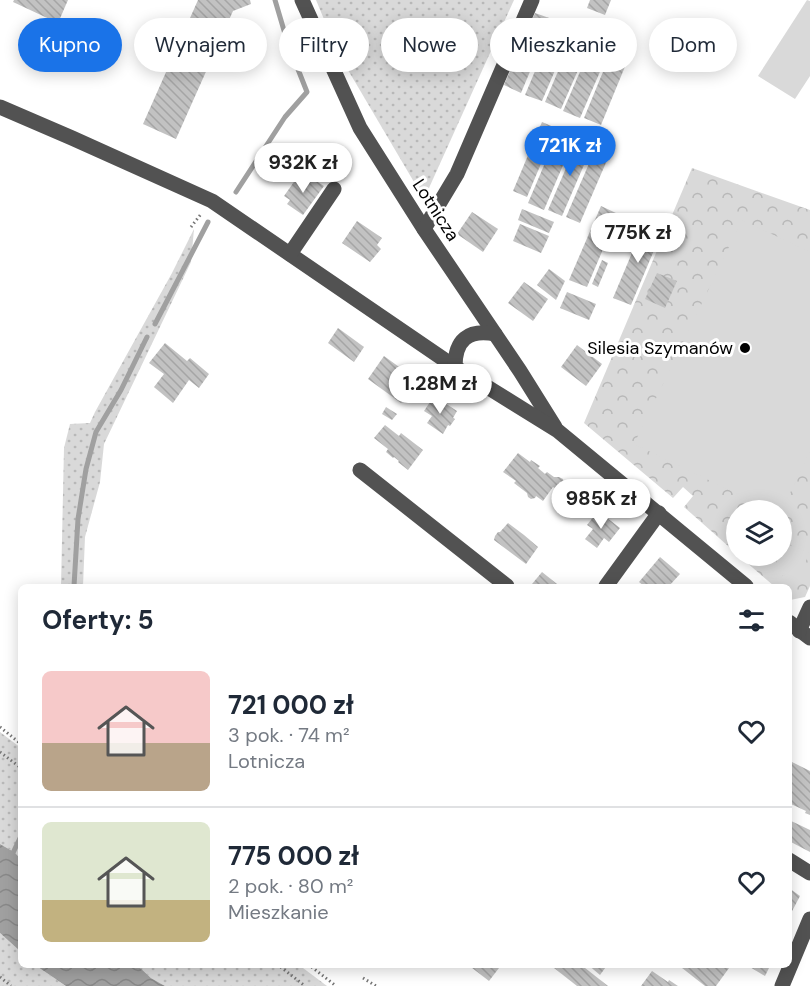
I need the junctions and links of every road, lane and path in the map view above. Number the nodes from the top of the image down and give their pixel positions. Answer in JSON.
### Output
{"nodes":[{"id":1,"x":302,"y":0,"type":"edge"},
{"id":2,"x":532,"y":0,"type":"edge"},
{"id":3,"x":0,"y":107,"type":"edge"},
{"id":4,"x":334,"y":189,"type":"dead end"},
{"id":5,"x":424,"y":229,"type":"junction"},
{"id":6,"x":290,"y":254,"type":"junction"},
{"id":7,"x":495,"y":334,"type":"junction"},
{"id":8,"x":455,"y":367,"type":"junction"},
{"id":9,"x":558,"y":431,"type":"junction"},
{"id":10,"x":360,"y":470,"type":"dead end"},
{"id":11,"x":659,"y":513,"type":"junction"},
{"id":12,"x":504,"y":584,"type":"edge"},
{"id":13,"x":607,"y":584,"type":"edge"},
{"id":14,"x":744,"y":584,"type":"edge"},
{"id":15,"x":810,"y":607,"type":"edge"},
{"id":16,"x":799,"y":630,"type":"edge"},
{"id":17,"x":0,"y":727,"type":"edge"},
{"id":18,"x":18,"y":741,"type":"edge"},
{"id":19,"x":0,"y":752,"type":"edge"},
{"id":20,"x":18,"y":766,"type":"edge"},
{"id":21,"x":792,"y":862,"type":"edge"},
{"id":22,"x":810,"y":873,"type":"edge"},
{"id":23,"x":810,"y":919,"type":"edge"},
{"id":24,"x":792,"y":962,"type":"edge"},
{"id":25,"x":282,"y":968,"type":"edge"},
{"id":26,"x":313,"y":968,"type":"edge"},
{"id":27,"x":790,"y":968,"type":"edge"},
{"id":28,"x":0,"y":978,"type":"edge"},
{"id":29,"x":363,"y":978,"type":"dead end"},
{"id":30,"x":11,"y":986,"type":"edge"},
{"id":31,"x":305,"y":986,"type":"edge"},
{"id":32,"x":336,"y":986,"type":"edge"},
{"id":33,"x":376,"y":986,"type":"edge"},
{"id":34,"x":782,"y":986,"type":"edge"}],
"edges":[{"from":1,"to":5,"type":"street","name":"Lotnicza"},
{"from":2,"to":5,"type":"street"},
{"from":3,"to":6,"type":"street","name":"Lotnicza"},
{"from":4,"to":6,"type":"street"},
{"from":5,"to":7,"type":"street","name":"Lotnicza"},
{"from":6,"to":8,"type":"street","name":"Lotnicza"},
{"from":7,"to":8,"type":"street"},
{"from":7,"to":9,"type":"street","name":"Lotnicza"},
{"from":8,"to":9,"type":"street","name":"Lotnicza"},
{"from":9,"to":11,"type":"street","name":"Lotnicza"},
{"from":10,"to":12,"type":"street"},
{"from":11,"to":13,"type":"street"},
{"from":11,"to":14,"type":"street","name":"Lotnicza"},
{"from":15,"to":16,"type":"street"},
{"from":17,"to":18,"type":"path"},
{"from":19,"to":20,"type":"path"},
{"from":21,"to":22,"type":"street"},
{"from":23,"to":24,"type":"street"},
{"from":25,"to":31,"type":"path"},
{"from":26,"to":32,"type":"path"},
{"from":27,"to":34,"type":"street"},
{"from":28,"to":30,"type":"path"},
{"from":29,"to":33,"type":"path"}]}
